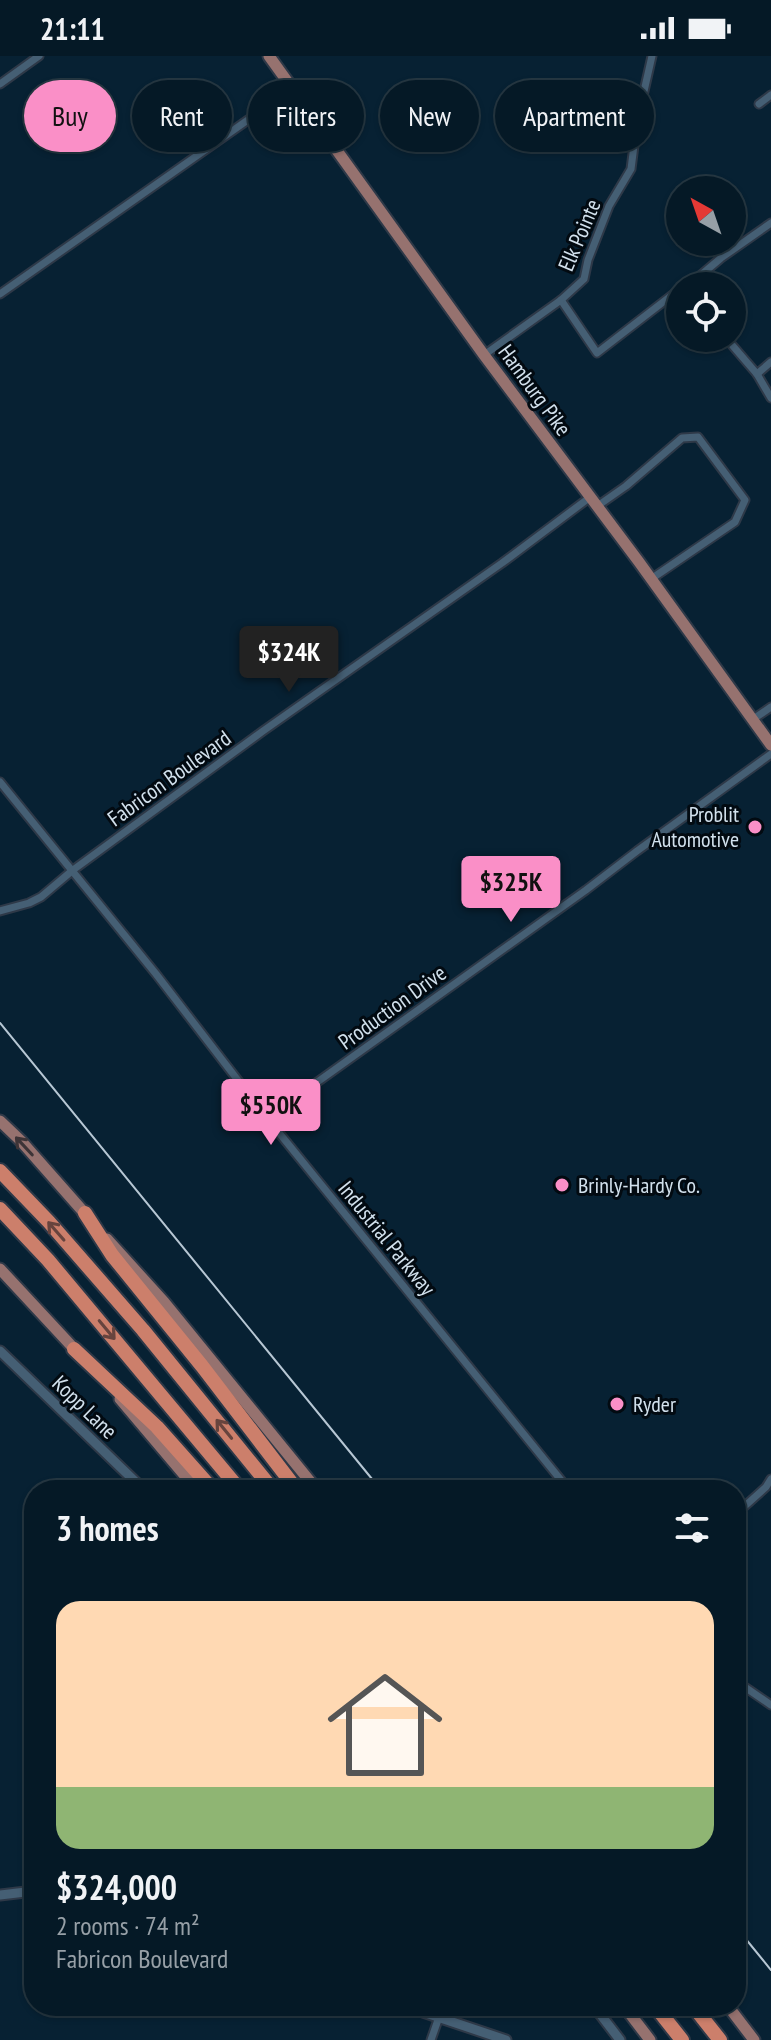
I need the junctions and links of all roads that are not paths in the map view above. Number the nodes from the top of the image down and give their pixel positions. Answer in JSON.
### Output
{"nodes":[{"id":1,"x":39,"y":56,"type":"edge"},
{"id":2,"x":269,"y":56,"type":"edge"},
{"id":3,"x":652,"y":56,"type":"edge"},
{"id":4,"x":286,"y":80,"type":"edge"},
{"id":5,"x":646,"y":80,"type":"edge"},
{"id":6,"x":0,"y":84,"type":"edge"},
{"id":7,"x":771,"y":95,"type":"edge"},
{"id":8,"x":759,"y":104,"type":"dead end"},
{"id":9,"x":248,"y":120,"type":"edge"},
{"id":10,"x":337,"y":152,"type":"edge"},
{"id":11,"x":633,"y":152,"type":"edge"},
{"id":12,"x":771,"y":223,"type":"edge"},
{"id":13,"x":704,"y":272,"type":"edge"},
{"id":14,"x":0,"y":294,"type":"edge"},
{"id":15,"x":561,"y":300,"type":"junction"},
{"id":16,"x":666,"y":300,"type":"edge"},
{"id":17,"x":738,"y":352,"type":"edge"},
{"id":18,"x":484,"y":355,"type":"junction"},
{"id":19,"x":771,"y":362,"type":"edge"},
{"id":20,"x":757,"y":374,"type":"junction"},
{"id":21,"x":771,"y":398,"type":"edge"},
{"id":22,"x":593,"y":503,"type":"junction"},
{"id":23,"x":651,"y":579,"type":"junction"},
{"id":24,"x":771,"y":707,"type":"edge"},
{"id":25,"x":752,"y":720,"type":"junction"},
{"id":26,"x":771,"y":745,"type":"edge"},
{"id":27,"x":771,"y":754,"type":"edge"},
{"id":28,"x":0,"y":782,"type":"edge"},
{"id":29,"x":73,"y":870,"type":"junction"},
{"id":30,"x":0,"y":911,"type":"edge"},
{"id":31,"x":267,"y":1118,"type":"junction"},
{"id":32,"x":0,"y":1121,"type":"edge"},
{"id":33,"x":0,"y":1171,"type":"edge"},
{"id":34,"x":0,"y":1209,"type":"edge"},
{"id":35,"x":85,"y":1213,"type":"junction"},
{"id":36,"x":0,"y":1269,"type":"edge"},
{"id":37,"x":74,"y":1349,"type":"junction"},
{"id":38,"x":0,"y":1351,"type":"edge"},
{"id":39,"x":771,"y":1479,"type":"edge"},
{"id":40,"x":134,"y":1480,"type":"edge"},
{"id":41,"x":188,"y":1480,"type":"edge"},
{"id":42,"x":204,"y":1480,"type":"edge"},
{"id":43,"x":232,"y":1480,"type":"edge"},
{"id":44,"x":265,"y":1480,"type":"edge"},
{"id":45,"x":289,"y":1480,"type":"edge"},
{"id":46,"x":309,"y":1480,"type":"edge"},
{"id":47,"x":561,"y":1480,"type":"edge"},
{"id":48,"x":746,"y":1505,"type":"edge"},
{"id":49,"x":746,"y":1688,"type":"edge"},
{"id":50,"x":771,"y":1705,"type":"edge"},
{"id":51,"x":24,"y":1892,"type":"edge"},
{"id":52,"x":0,"y":1895,"type":"edge"},
{"id":53,"x":436,"y":2016,"type":"edge"},
{"id":54,"x":602,"y":2016,"type":"edge"},
{"id":55,"x":632,"y":2016,"type":"edge"},
{"id":56,"x":663,"y":2016,"type":"edge"},
{"id":57,"x":701,"y":2016,"type":"edge"},
{"id":58,"x":736,"y":2016,"type":"edge"},
{"id":59,"x":439,"y":2017,"type":"junction"},
{"id":60,"x":431,"y":2040,"type":"edge"},
{"id":61,"x":506,"y":2040,"type":"edge"},
{"id":62,"x":620,"y":2040,"type":"edge"},
{"id":63,"x":650,"y":2040,"type":"edge"},
{"id":64,"x":682,"y":2040,"type":"edge"},
{"id":65,"x":720,"y":2040,"type":"edge"},
{"id":66,"x":754,"y":2040,"type":"edge"}],
"edges":[{"from":1,"to":6,"type":"street"},
{"from":2,"to":4,"type":"main road","name":"Hamburg Pike"},
{"from":3,"to":5,"type":"street","name":"Elk Pointe"},
{"from":7,"to":8,"type":"street"},
{"from":9,"to":14,"type":"street"},
{"from":10,"to":18,"type":"main road","name":"Hamburg Pike"},
{"from":11,"to":15,"type":"street","name":"Elk Pointe"},
{"from":12,"to":13,"type":"street"},
{"from":15,"to":16,"type":"street"},
{"from":15,"to":18,"type":"street","name":"Elk Pointe"},
{"from":17,"to":20,"type":"street"},
{"from":18,"to":22,"type":"main road","name":"Hamburg Pike"},
{"from":19,"to":20,"type":"street"},
{"from":20,"to":21,"type":"street"},
{"from":22,"to":23,"type":"main road","name":"Hamburg Pike"},
{"from":22,"to":23,"type":"street","name":"Fabricon Boulevard"},
{"from":22,"to":29,"type":"street","name":"Fabricon Boulevard"},
{"from":23,"to":25,"type":"main road","name":"Hamburg Pike"},
{"from":24,"to":25,"type":"street"},
{"from":25,"to":26,"type":"main road","name":"Hamburg Pike"},
{"from":27,"to":31,"type":"street","name":"Production Drive"},
{"from":28,"to":29,"type":"street","name":"Industrial Parkway"},
{"from":29,"to":30,"type":"street","name":"Fabricon Boulevard"},
{"from":29,"to":31,"type":"street","name":"Industrial Parkway"},
{"from":31,"to":47,"type":"street","name":"Industrial Parkway"},
{"from":35,"to":32,"type":"main road","one_way":true},
{"from":44,"to":33,"type":"highway","one_way":true},
{"from":34,"to":43,"type":"highway","one_way":true},
{"from":35,"to":45,"type":"highway"},
{"from":35,"to":46,"type":"main road"},
{"from":36,"to":37,"type":"main road"},
{"from":37,"to":41,"type":"main road"},
{"from":37,"to":42,"type":"highway"},
{"from":38,"to":40,"type":"street","name":"Kopp Lane"},
{"from":39,"to":48,"type":"street"},
{"from":49,"to":50,"type":"street"},
{"from":51,"to":52,"type":"street"},
{"from":53,"to":59,"type":"street"},
{"from":54,"to":62,"type":"street"},
{"from":55,"to":63,"type":"main road"},
{"from":56,"to":64,"type":"highway"},
{"from":57,"to":65,"type":"highway"},
{"from":58,"to":66,"type":"main road"},
{"from":59,"to":60,"type":"street"},
{"from":59,"to":61,"type":"street"}]}
